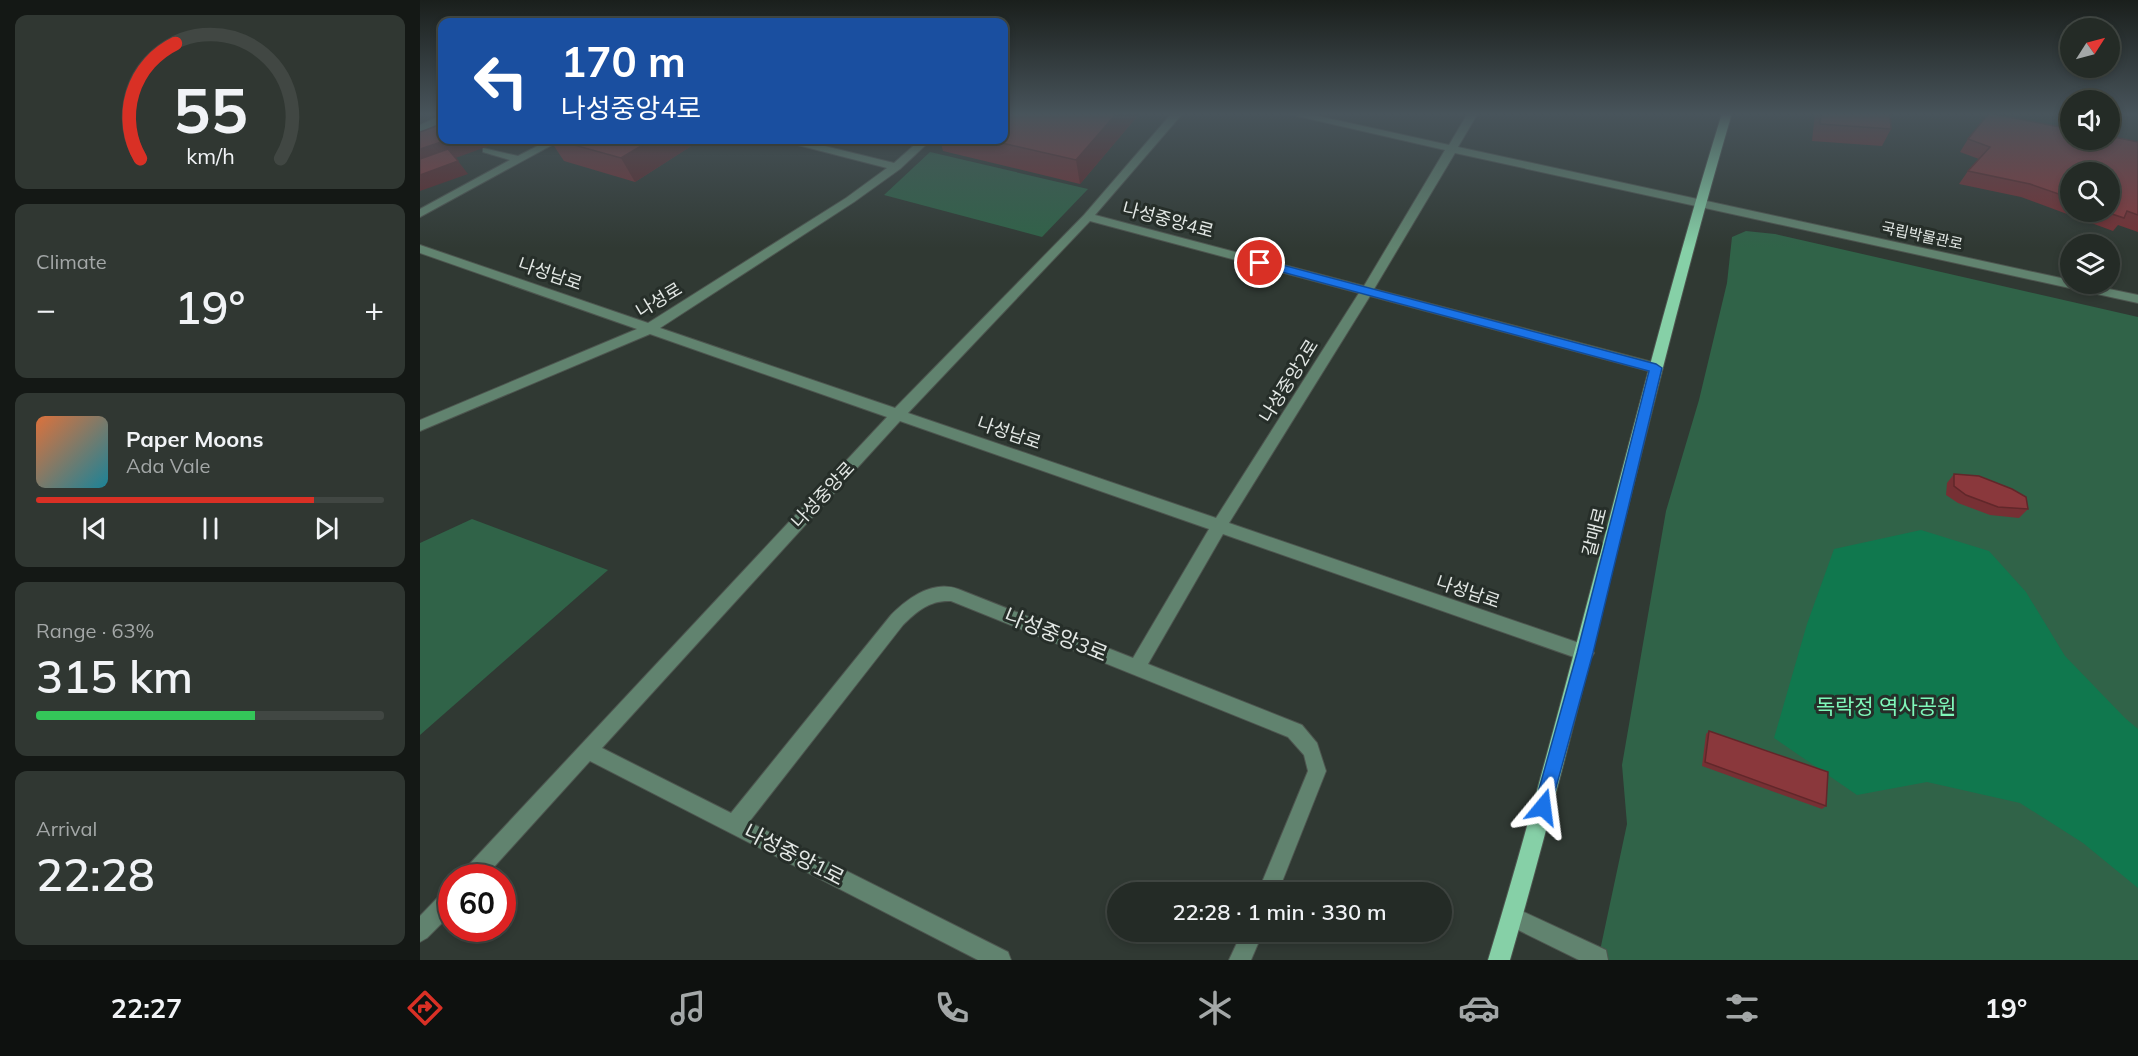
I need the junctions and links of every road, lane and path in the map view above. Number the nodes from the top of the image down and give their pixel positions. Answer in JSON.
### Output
{"nodes":[{"id":1,"x":513,"y":158,"type":"edge"},
{"id":2,"x":524,"y":158,"type":"edge"},
{"id":3,"x":863,"y":158,"type":"edge"},
{"id":4,"x":905,"y":158,"type":"edge"},
{"id":5,"x":1139,"y":158,"type":"edge"},
{"id":6,"x":1445,"y":158,"type":"edge"},
{"id":7,"x":1495,"y":158,"type":"edge"},
{"id":8,"x":1713,"y":158,"type":"edge"},
{"id":9,"x":520,"y":160,"type":"junction"},
{"id":10,"x":896,"y":166,"type":"junction"},
{"id":11,"x":1699,"y":203,"type":"junction"},
{"id":12,"x":420,"y":214,"type":"edge"},
{"id":13,"x":1088,"y":217,"type":"junction"},
{"id":14,"x":420,"y":249,"type":"edge"},
{"id":15,"x":1367,"y":291,"type":"junction"},
{"id":16,"x":2138,"y":298,"type":"edge"},
{"id":17,"x":649,"y":329,"type":"junction"},
{"id":18,"x":1656,"y":368,"type":"junction"},
{"id":19,"x":897,"y":415,"type":"junction"},
{"id":20,"x":420,"y":426,"type":"edge"},
{"id":21,"x":1220,"y":526,"type":"junction"},
{"id":22,"x":1585,"y":653,"type":"junction"},
{"id":23,"x":1137,"y":668,"type":"junction"},
{"id":24,"x":588,"y":750,"type":"junction"},
{"id":25,"x":735,"y":824,"type":"junction"},
{"id":26,"x":483,"y":864,"type":"edge"},
{"id":27,"x":1272,"y":882,"type":"edge"},
{"id":28,"x":438,"y":912,"type":"edge"},
{"id":29,"x":1513,"y":916,"type":"junction"},
{"id":30,"x":420,"y":931,"type":"edge"},
{"id":31,"x":1248,"y":942,"type":"edge"},
{"id":32,"x":1598,"y":958,"type":"dead end"},
{"id":33,"x":1000,"y":960,"type":"edge"},
{"id":34,"x":1240,"y":960,"type":"edge"},
{"id":35,"x":1499,"y":960,"type":"edge"}],
"edges":[{"from":1,"to":9,"type":"street"},
{"from":2,"to":9,"type":"street"},
{"from":3,"to":10,"type":"street"},
{"from":4,"to":10,"type":"street","name":"나성로"},
{"from":5,"to":13,"type":"street","name":"나성중앙로"},
{"from":6,"to":15,"type":"street","name":"나성중앙2로"},
{"from":7,"to":11,"type":"street","name":"국립박물관로"},
{"from":8,"to":11,"type":"main road","name":"갈매로"},
{"from":9,"to":12,"type":"street"},
{"from":10,"to":17,"type":"street","name":"나성로"},
{"from":11,"to":16,"type":"street","name":"국립박물관로"},
{"from":11,"to":18,"type":"main road","name":"갈매로"},
{"from":13,"to":15,"type":"street","name":"나성중앙4로"},
{"from":13,"to":19,"type":"street","name":"나성중앙로"},
{"from":14,"to":17,"type":"street","name":"나성남로"},
{"from":15,"to":18,"type":"street","name":"나성중앙4로"},
{"from":15,"to":21,"type":"street","name":"나성중앙2로"},
{"from":17,"to":19,"type":"street","name":"나성남로"},
{"from":17,"to":20,"type":"street","name":"나성로"},
{"from":18,"to":22,"type":"main road","name":"갈매로"},
{"from":19,"to":21,"type":"street","name":"나성남로"},
{"from":19,"to":24,"type":"street","name":"나성중앙로"},
{"from":21,"to":22,"type":"street","name":"나성남로"},
{"from":21,"to":23,"type":"street","name":"나성중앙2로"},
{"from":22,"to":29,"type":"main road","name":"갈매로"},
{"from":23,"to":25,"type":"street","name":"나성중앙3로"},
{"from":23,"to":27,"type":"street","name":"나성중앙3로"},
{"from":24,"to":25,"type":"street","name":"나성중앙1로"},
{"from":24,"to":26,"type":"street","name":"나성중앙로"},
{"from":25,"to":33,"type":"street","name":"나성중앙1로"},
{"from":28,"to":30,"type":"street"},
{"from":29,"to":32,"type":"street"},
{"from":29,"to":35,"type":"main road","name":"갈매로"},
{"from":31,"to":34,"type":"street"}]}
